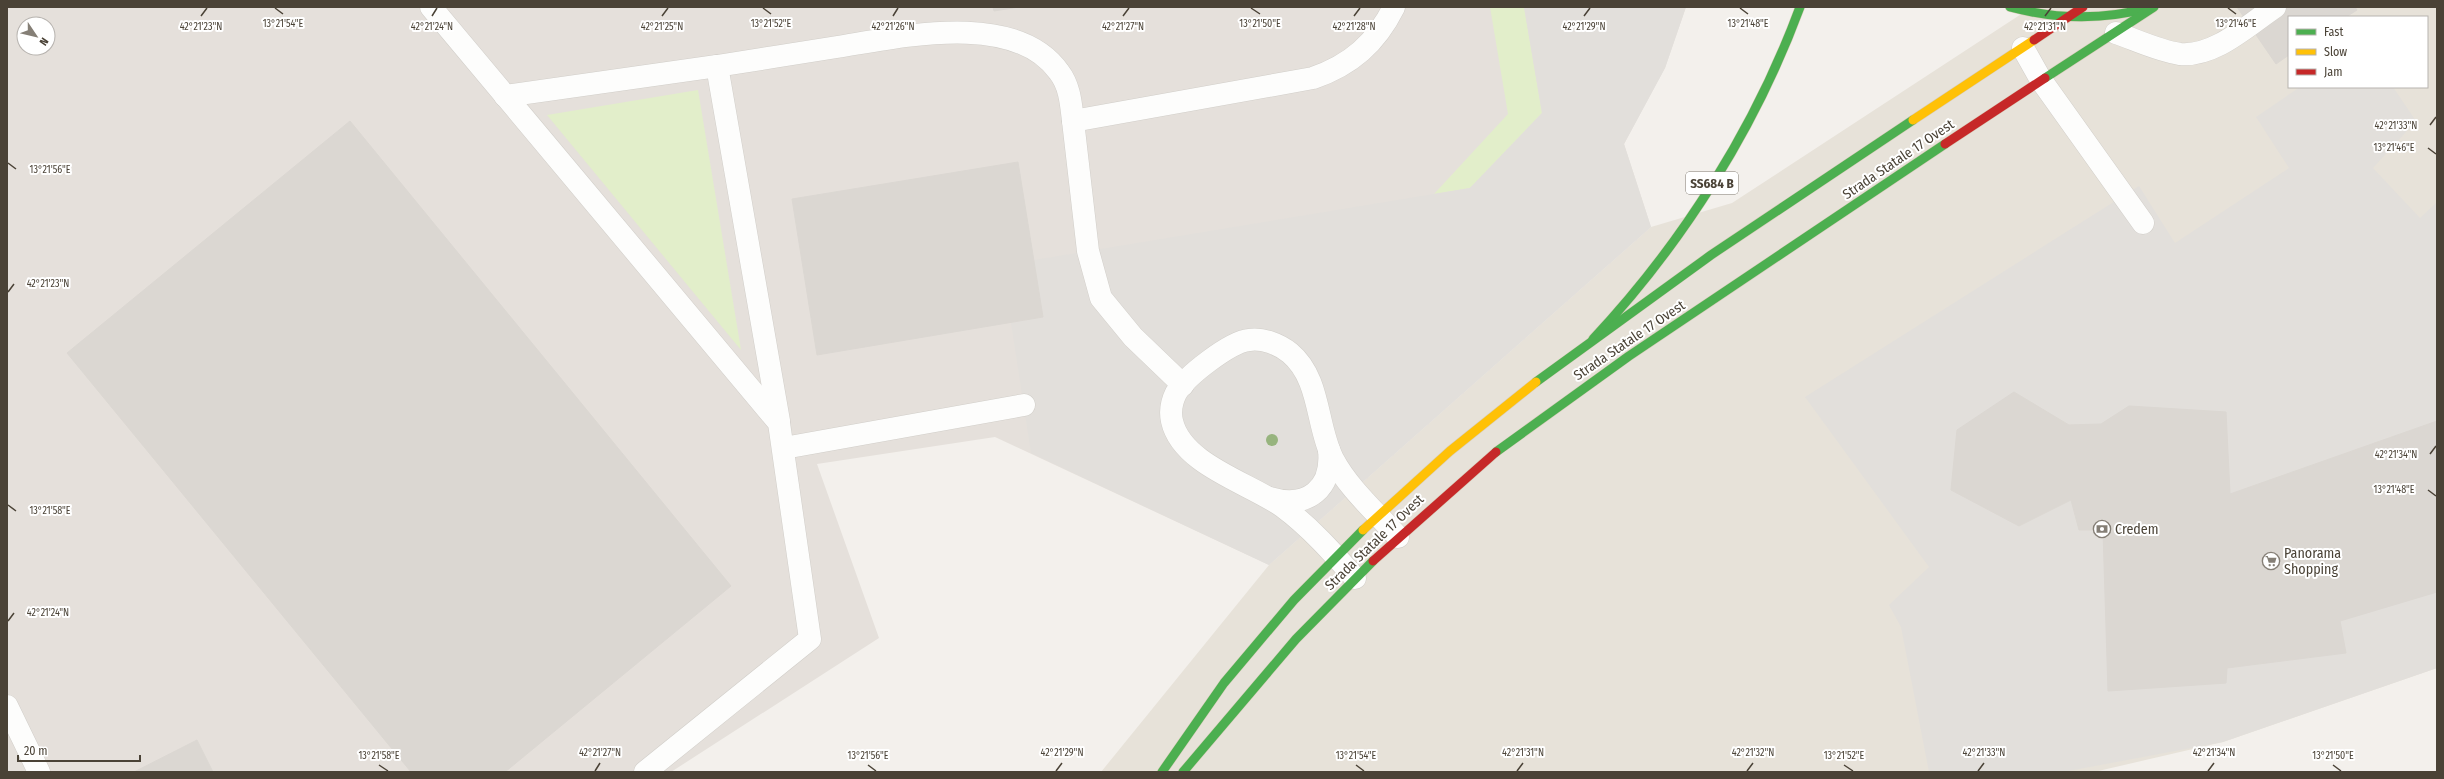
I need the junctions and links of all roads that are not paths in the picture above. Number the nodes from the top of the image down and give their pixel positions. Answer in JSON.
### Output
{"nodes":[{"id":1,"x":431,"y":7,"type":"edge"},
{"id":2,"x":1394,"y":7,"type":"edge"},
{"id":3,"x":1800,"y":7,"type":"edge"},
{"id":4,"x":2010,"y":7,"type":"edge"},
{"id":5,"x":2082,"y":7,"type":"edge"},
{"id":6,"x":2154,"y":7,"type":"edge"},
{"id":7,"x":2275,"y":7,"type":"edge"},
{"id":8,"x":2065,"y":18,"type":"junction"},
{"id":9,"x":2116,"y":33,"type":"junction"},
{"id":10,"x":2022,"y":48,"type":"junction"},
{"id":11,"x":717,"y":66,"type":"junction"},
{"id":12,"x":2040,"y":80,"type":"junction"},
{"id":13,"x":505,"y":96,"type":"junction"},
{"id":14,"x":1073,"y":121,"type":"junction"},
{"id":15,"x":2143,"y":223,"type":"dead end"},
{"id":16,"x":1592,"y":339,"type":"junction"},
{"id":17,"x":1183,"y":385,"type":"junction"},
{"id":18,"x":1024,"y":405,"type":"dead end"},
{"id":19,"x":779,"y":423,"type":"junction"},
{"id":20,"x":784,"y":448,"type":"junction"},
{"id":21,"x":1328,"y":449,"type":"junction"},
{"id":22,"x":1268,"y":498,"type":"junction"},
{"id":23,"x":1379,"y":515,"type":"junction"},
{"id":24,"x":1398,"y":537,"type":"junction"},
{"id":25,"x":1335,"y":556,"type":"junction"},
{"id":26,"x":1355,"y":578,"type":"junction"},
{"id":27,"x":7,"y":706,"type":"edge"},
{"id":28,"x":39,"y":772,"type":"edge"},
{"id":29,"x":645,"y":772,"type":"edge"},
{"id":30,"x":1162,"y":772,"type":"edge"},
{"id":31,"x":1183,"y":772,"type":"edge"}],
"edges":[{"from":1,"to":13,"type":"street"},
{"from":2,"to":14,"type":"street"},
{"from":3,"to":16,"type":"main road","number":"SS684 B"},
{"from":4,"to":8,"type":"main road"},
{"from":5,"to":8,"type":"main road","name":"Strada Statale 17 Ovest"},
{"from":6,"to":8,"type":"main road"},
{"from":6,"to":9,"type":"main road","name":"Strada Statale 17 Ovest"},
{"from":7,"to":9,"type":"street"},
{"from":8,"to":10,"type":"main road","name":"Strada Statale 17 Ovest"},
{"from":9,"to":12,"type":"main road","name":"Strada Statale 17 Ovest"},
{"from":10,"to":12,"type":"street"},
{"from":10,"to":16,"type":"main road","name":"Strada Statale 17 Ovest"},
{"from":11,"to":13,"type":"street"},
{"from":11,"to":14,"type":"street"},
{"from":11,"to":19,"type":"street"},
{"from":12,"to":15,"type":"street"},
{"from":12,"to":24,"type":"main road","name":"Strada Statale 17 Ovest"},
{"from":13,"to":19,"type":"street"},
{"from":14,"to":17,"type":"street"},
{"from":16,"to":23,"type":"main road","name":"Strada Statale 17 Ovest"},
{"from":17,"to":21,"type":"street"},
{"from":17,"to":22,"type":"street"},
{"from":18,"to":20,"type":"street"},
{"from":19,"to":20,"type":"street"},
{"from":20,"to":29,"type":"street"},
{"from":21,"to":22,"type":"street"},
{"from":21,"to":23,"type":"street"},
{"from":22,"to":25,"type":"street"},
{"from":23,"to":24,"type":"street"},
{"from":23,"to":25,"type":"main road","name":"Strada Statale 17 Ovest"},
{"from":24,"to":26,"type":"main road","name":"Strada Statale 17 Ovest"},
{"from":25,"to":26,"type":"street"},
{"from":25,"to":30,"type":"main road","name":"Strada Statale 17 Ovest"},
{"from":26,"to":31,"type":"main road","name":"Strada Statale 17 Ovest"},
{"from":27,"to":28,"type":"street"}]}
